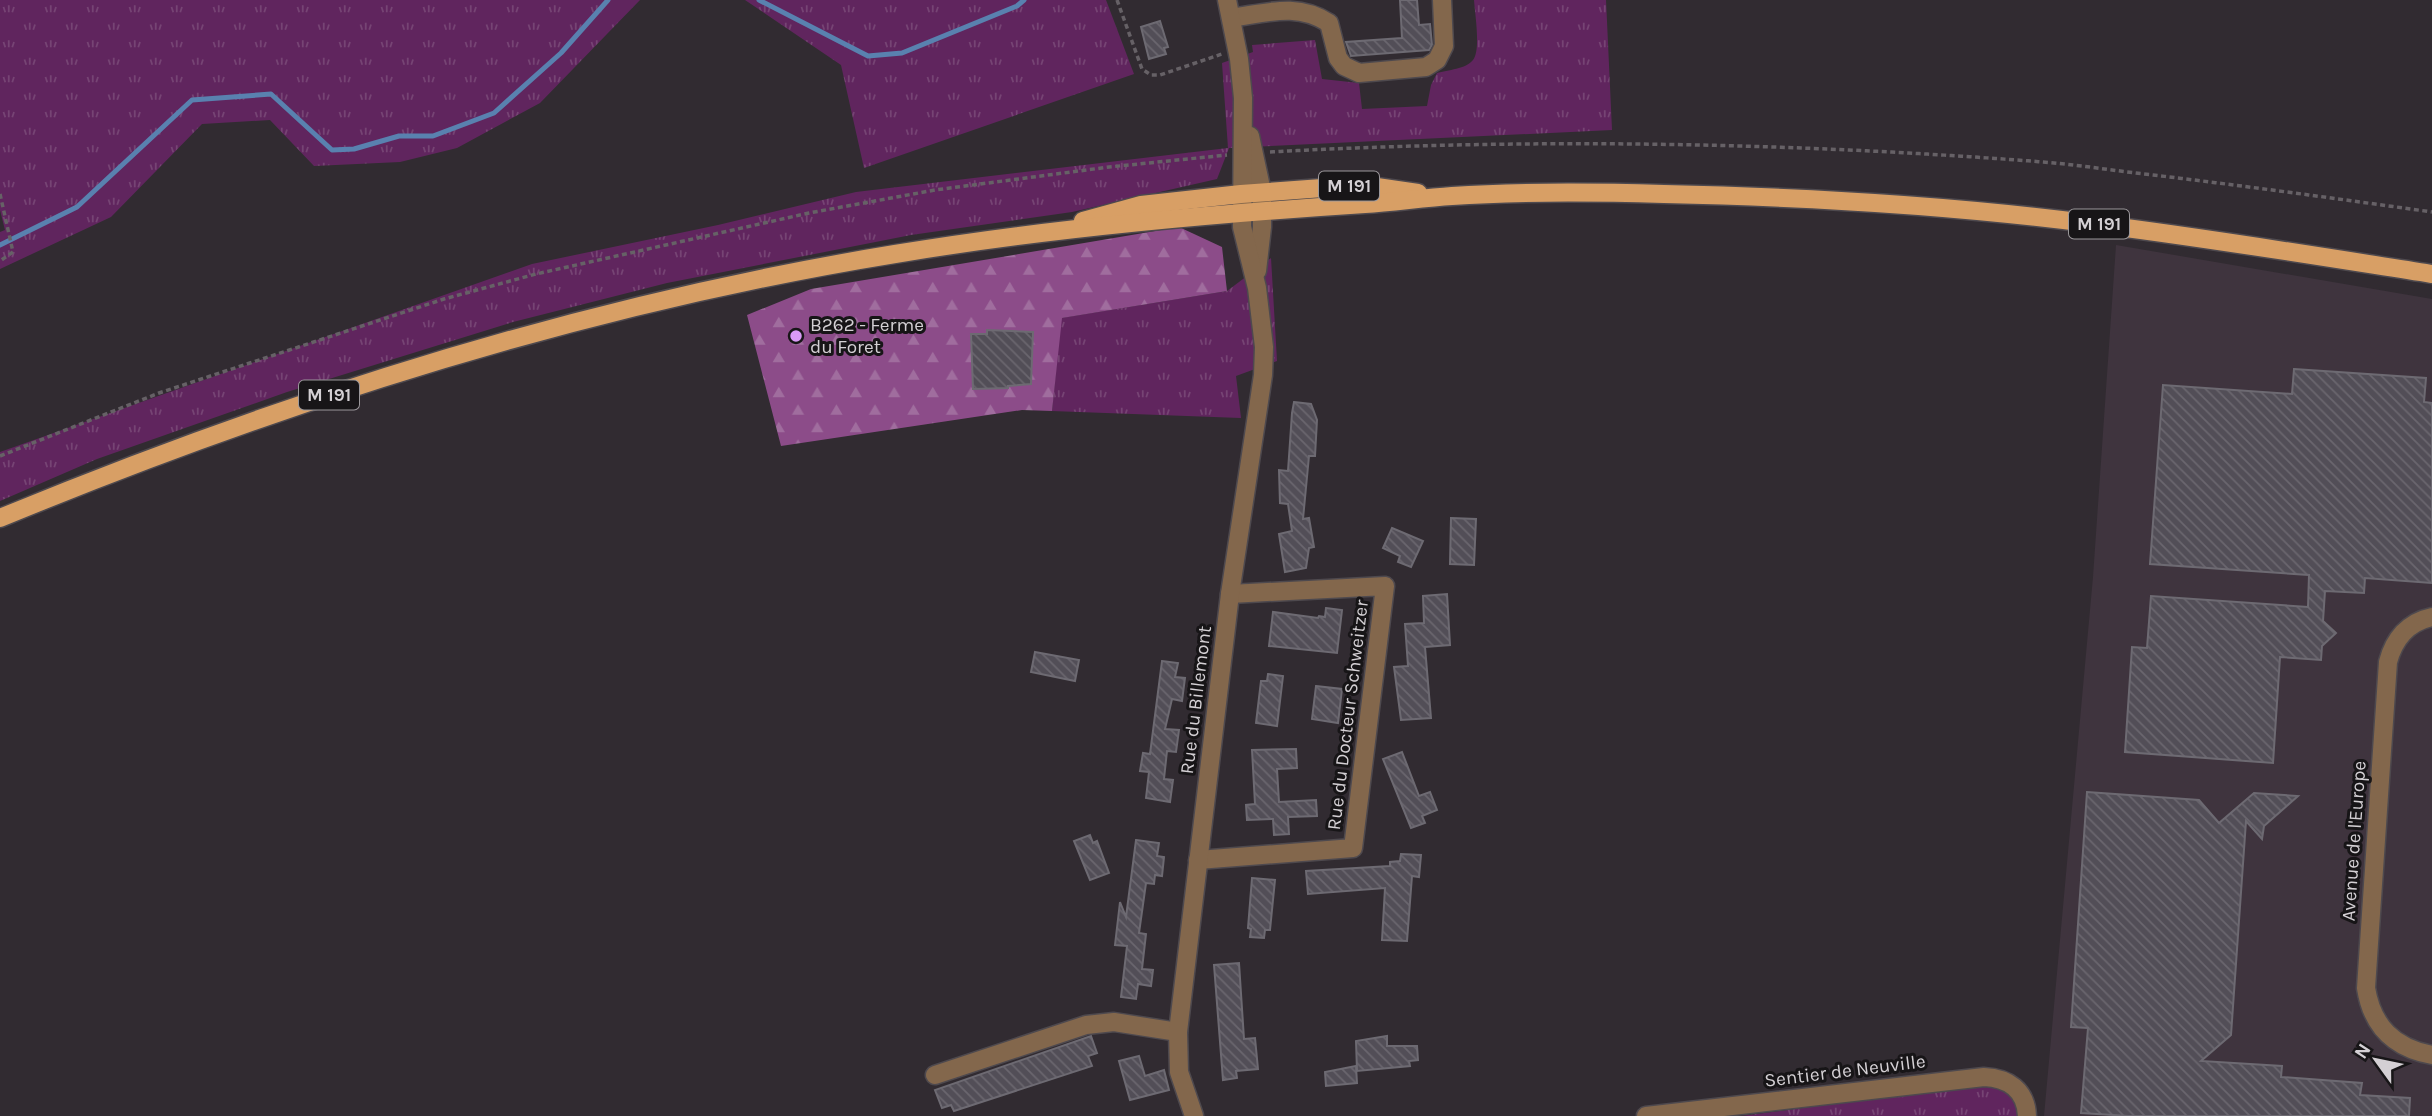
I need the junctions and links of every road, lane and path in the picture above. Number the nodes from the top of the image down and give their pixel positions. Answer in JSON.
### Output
{"nodes":[{"id":1,"x":1117,"y":0,"type":"edge"},
{"id":2,"x":1442,"y":0,"type":"edge"},
{"id":3,"x":1229,"y":9,"type":"edge"},
{"id":4,"x":1237,"y":49,"type":"junction"},
{"id":5,"x":1243,"y":98,"type":"junction"},
{"id":6,"x":0,"y":194,"type":"edge"},
{"id":7,"x":1241,"y":194,"type":"junction"},
{"id":8,"x":1262,"y":202,"type":"junction"},
{"id":9,"x":1241,"y":213,"type":"junction"},
{"id":10,"x":1049,"y":230,"type":"junction"},
{"id":11,"x":0,"y":261,"type":"edge"},
{"id":12,"x":2432,"y":274,"type":"edge"},
{"id":13,"x":1257,"y":288,"type":"junction"},
{"id":14,"x":0,"y":517,"type":"edge"},
{"id":15,"x":1230,"y":594,"type":"junction"},
{"id":16,"x":2432,"y":617,"type":"edge"},
{"id":17,"x":1198,"y":860,"type":"junction"},
{"id":18,"x":1178,"y":1032,"type":"junction"},
{"id":19,"x":2432,"y":1055,"type":"edge"},
{"id":20,"x":935,"y":1075,"type":"dead end"},
{"id":21,"x":1194,"y":1116,"type":"edge"},
{"id":22,"x":1646,"y":1116,"type":"edge"},
{"id":23,"x":2027,"y":1116,"type":"edge"}],
"edges":[{"from":1,"to":4,"type":"path"},
{"from":2,"to":3,"type":"street"},
{"from":3,"to":4,"type":"street","name":"Rue du Billemont"},
{"from":4,"to":5,"type":"street","name":"Rue du Billemont"},
{"from":5,"to":7,"type":"street","name":"Rue du Billemont"},
{"from":5,"to":8,"type":"street","name":"Rue du Billemont"},
{"from":6,"to":11,"type":"path"},
{"from":7,"to":8,"type":"main road","number":"M 191"},
{"from":7,"to":9,"type":"street","name":"Rue du Billemont"},
{"from":7,"to":10,"type":"main road","number":"M 191"},
{"from":8,"to":9,"type":"main road","number":"M 191"},
{"from":8,"to":12,"type":"main road","number":"M 191"},
{"from":8,"to":13,"type":"street","name":"Rue du Billemont"},
{"from":9,"to":10,"type":"main road","number":"M 191"},
{"from":9,"to":13,"type":"street","name":"Rue du Billemont"},
{"from":10,"to":14,"type":"main road","number":"M 191"},
{"from":13,"to":15,"type":"street","name":"Rue du Billemont"},
{"from":15,"to":17,"type":"street","name":"Rue du Billemont"},
{"from":15,"to":17,"type":"street","name":"Rue du Docteur Schweitzer"},
{"from":16,"to":19,"type":"street","name":"Avenue de l'Europe"},
{"from":17,"to":18,"type":"street","name":"Rue du Billemont"},
{"from":18,"to":20,"type":"street"},
{"from":18,"to":21,"type":"street","name":"Rue du Billemont"},
{"from":22,"to":23,"type":"street","name":"Sentier de Neuville"}]}
